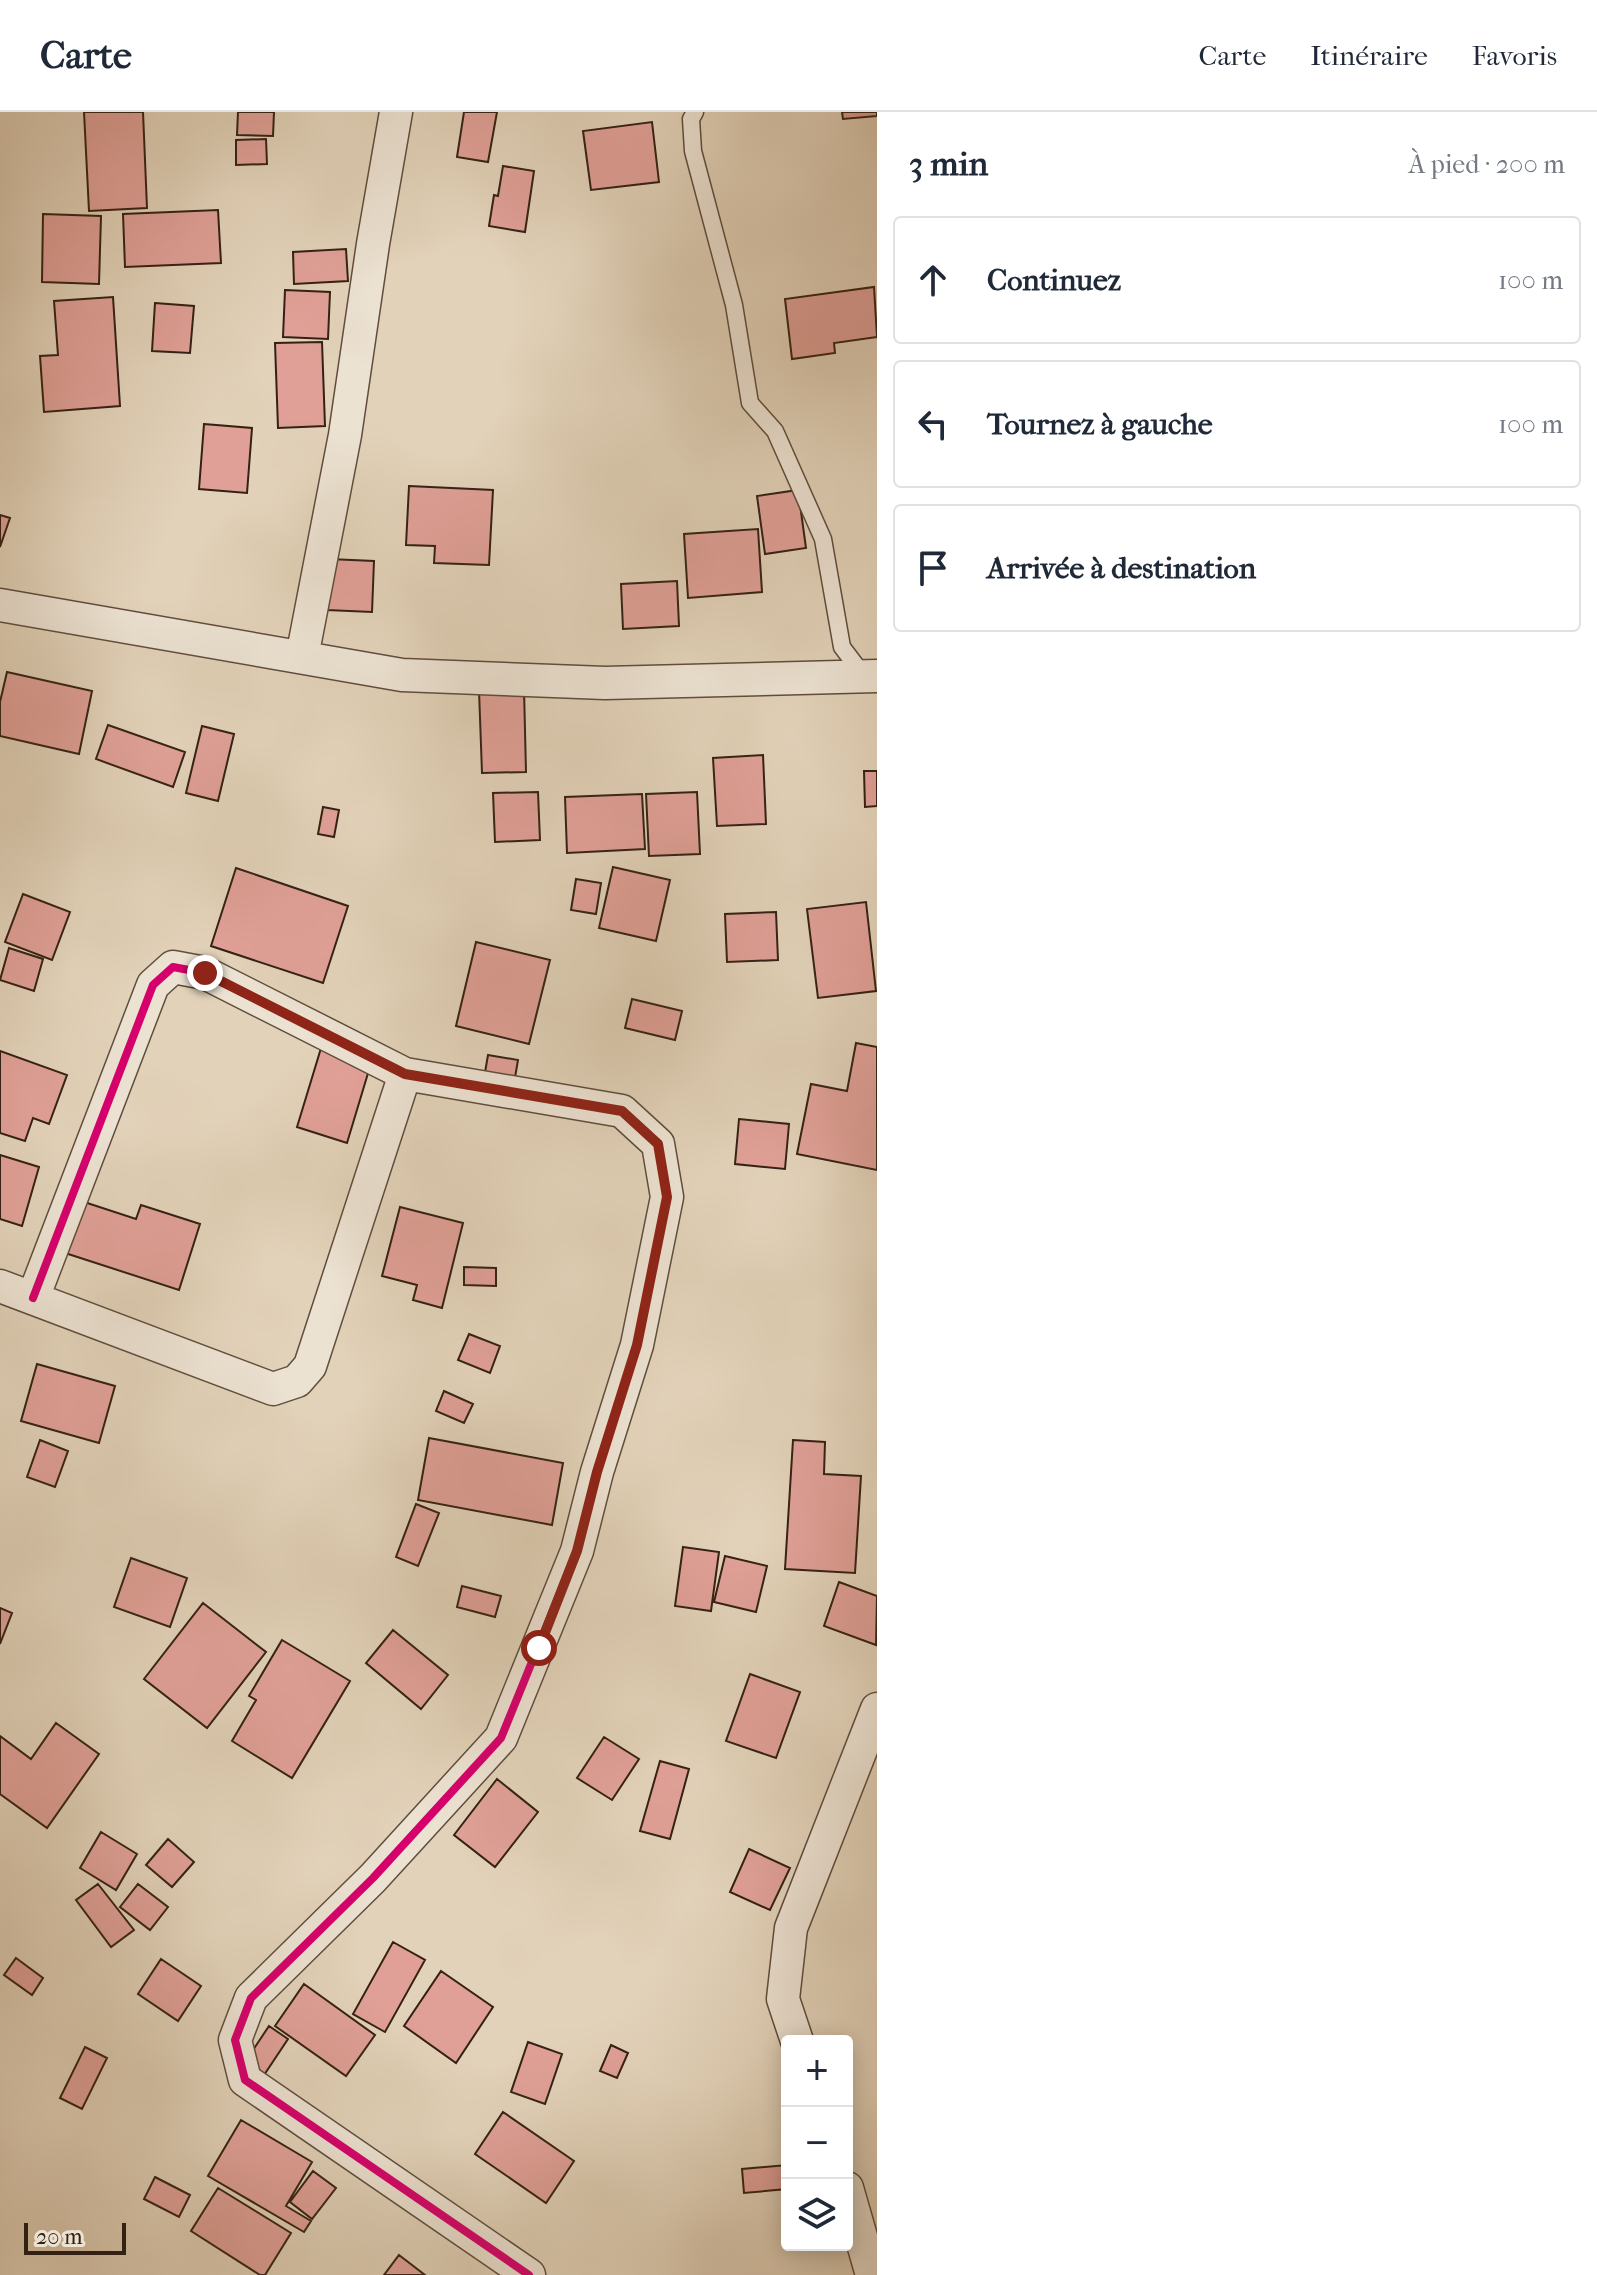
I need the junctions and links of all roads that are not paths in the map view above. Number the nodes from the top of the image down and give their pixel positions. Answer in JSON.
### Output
{"nodes":[{"id":1,"x":396,"y":112,"type":"edge"},
{"id":2,"x":695,"y":112,"type":"edge"},
{"id":3,"x":0,"y":605,"type":"edge"},
{"id":4,"x":302,"y":657,"type":"junction"},
{"id":5,"x":870,"y":676,"type":"edge"},
{"id":6,"x":405,"y":1074,"type":"junction"},
{"id":7,"x":0,"y":1286,"type":"edge"},
{"id":8,"x":33,"y":1298,"type":"junction"},
{"id":9,"x":877,"y":1709,"type":"edge"},
{"id":10,"x":795,"y":2035,"type":"edge"},
{"id":11,"x":853,"y":2209,"type":"edge"},
{"id":12,"x":529,"y":2275,"type":"edge"},
{"id":13,"x":872,"y":2275,"type":"edge"}],
"edges":[{"from":1,"to":4,"type":"street"},
{"from":2,"to":5,"type":"lane"},
{"from":3,"to":4,"type":"street"},
{"from":4,"to":5,"type":"street"},
{"from":6,"to":8,"type":"street"},
{"from":6,"to":8,"type":"street"},
{"from":6,"to":12,"type":"street"},
{"from":7,"to":8,"type":"street"},
{"from":9,"to":10,"type":"street"},
{"from":11,"to":13,"type":"street"}]}
